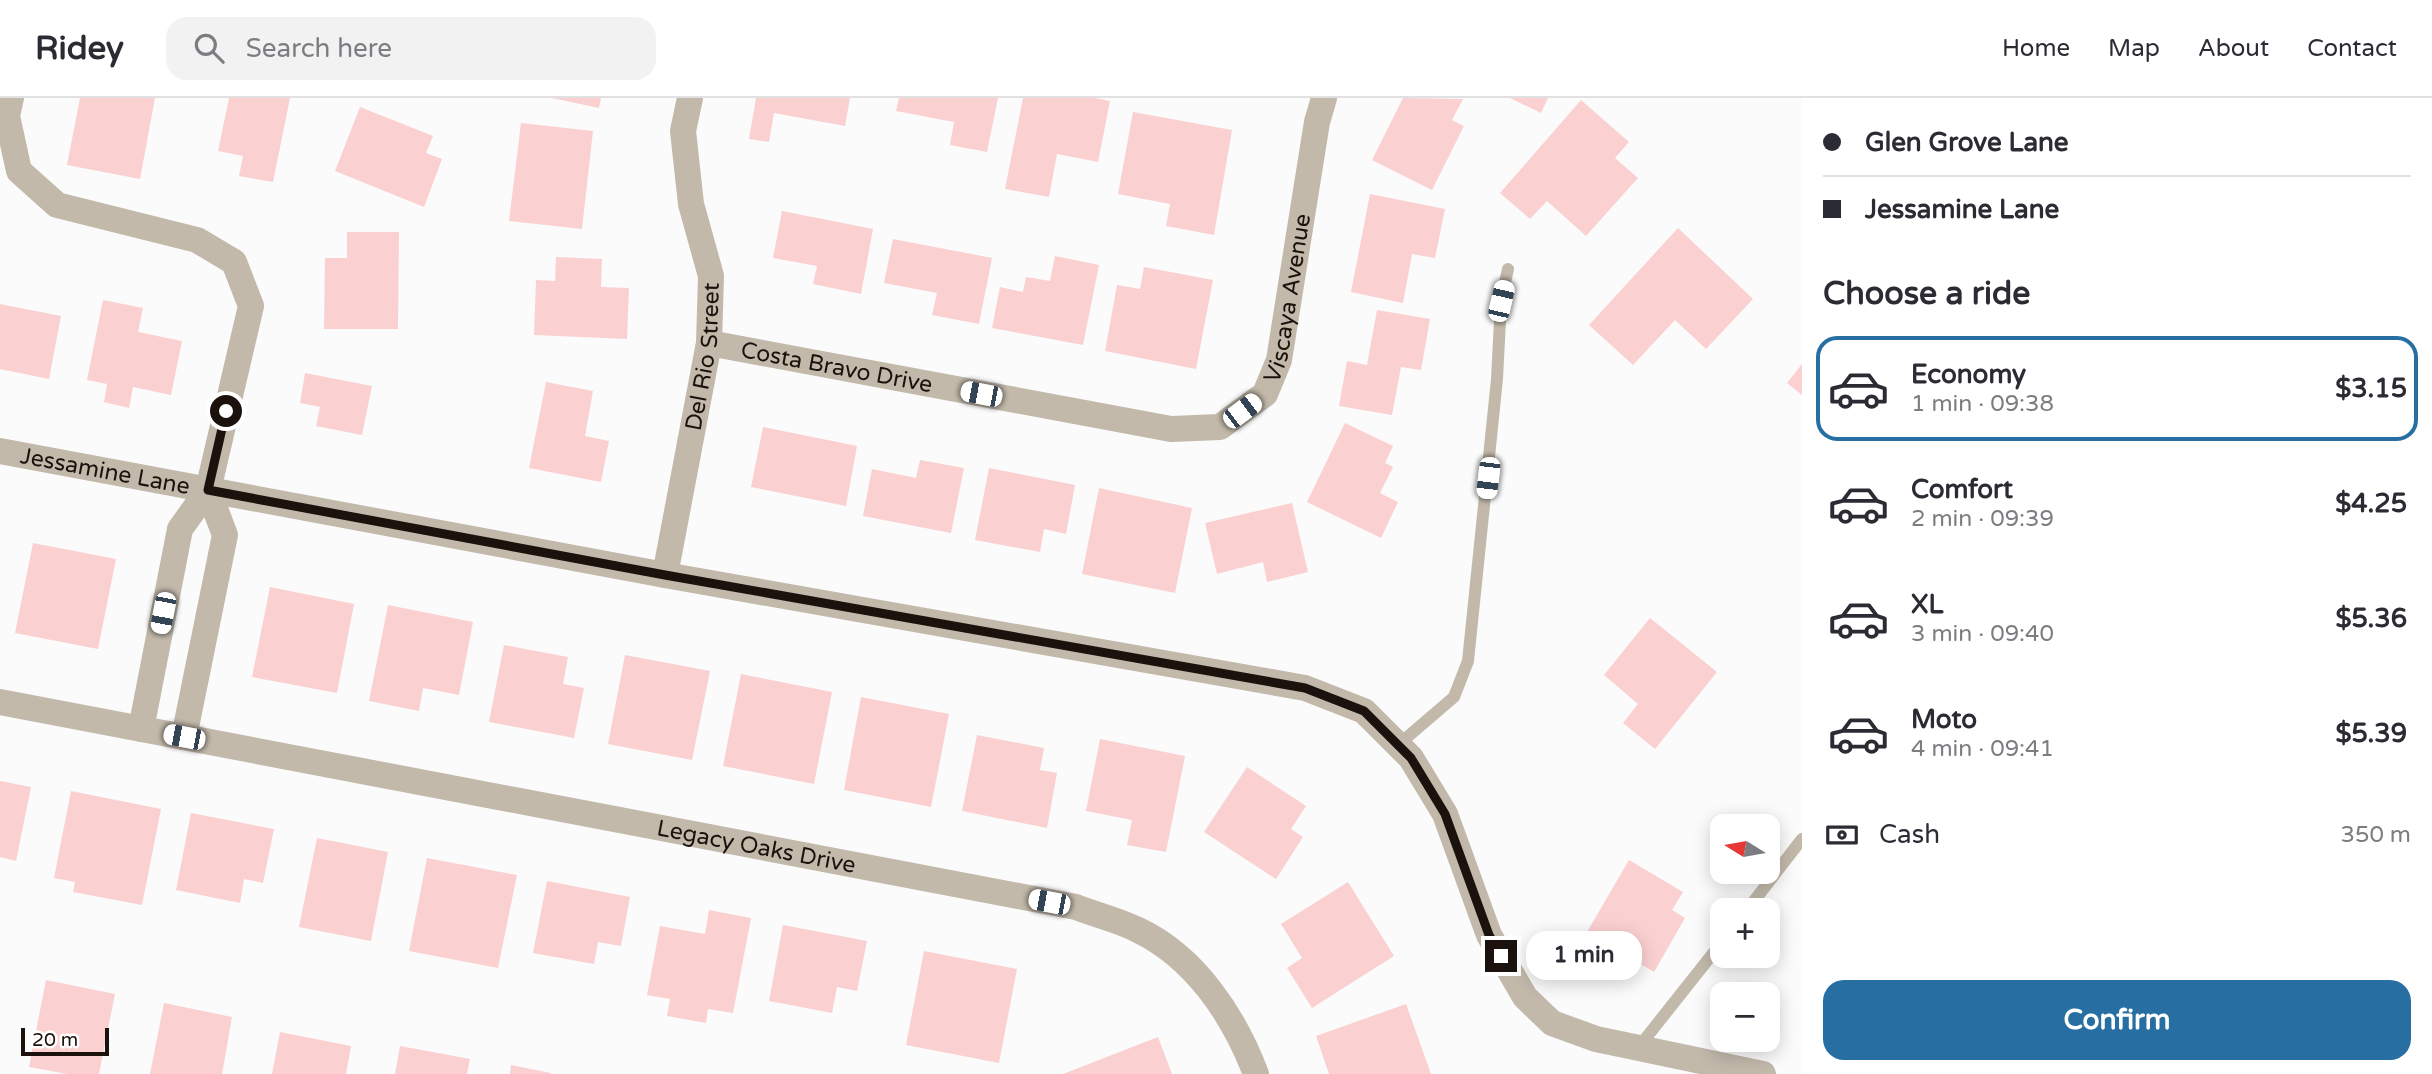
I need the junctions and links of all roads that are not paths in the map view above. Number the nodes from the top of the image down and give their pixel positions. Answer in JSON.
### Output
{"nodes":[{"id":1,"x":11,"y":98,"type":"edge"},
{"id":2,"x":690,"y":98,"type":"edge"},
{"id":3,"x":1324,"y":98,"type":"edge"},
{"id":4,"x":1508,"y":269,"type":"dead end"},
{"id":5,"x":709,"y":343,"type":"junction"},
{"id":6,"x":1171,"y":429,"type":"joint"},
{"id":7,"x":0,"y":451,"type":"edge"},
{"id":8,"x":208,"y":490,"type":"junction"},
{"id":9,"x":665,"y":575,"type":"junction"},
{"id":10,"x":167,"y":592,"type":"junction"},
{"id":11,"x":211,"y":601,"type":"junction"},
{"id":12,"x":0,"y":702,"type":"edge"},
{"id":13,"x":141,"y":729,"type":"junction"},
{"id":14,"x":184,"y":737,"type":"junction"},
{"id":15,"x":1398,"y":745,"type":"junction"},
{"id":16,"x":1802,"y":839,"type":"edge"},
{"id":17,"x":1756,"y":898,"type":"edge"},
{"id":18,"x":1710,"y":957,"type":"edge"},
{"id":19,"x":1637,"y":1048,"type":"junction"},
{"id":20,"x":1256,"y":1074,"type":"edge"},
{"id":21,"x":1763,"y":1074,"type":"edge"}],
"edges":[{"from":1,"to":8,"type":"street"},
{"from":2,"to":5,"type":"street","name":"Del Rio Street"},
{"from":3,"to":6,"type":"street","name":"Viscaya Avenue"},
{"from":4,"to":15,"type":"lane"},
{"from":5,"to":6,"type":"street","name":"Costa Bravo Drive"},
{"from":5,"to":9,"type":"street","name":"Del Rio Street"},
{"from":7,"to":8,"type":"street","name":"Jessamine Lane"},
{"from":8,"to":9,"type":"street","name":"Jessamine Lane"},
{"from":8,"to":10,"type":"street"},
{"from":8,"to":11,"type":"street"},
{"from":9,"to":15,"type":"street","name":"Jessamine Lane"},
{"from":10,"to":11,"type":"street"},
{"from":10,"to":13,"type":"street"},
{"from":11,"to":14,"type":"street"},
{"from":12,"to":13,"type":"street","name":"Legacy Oaks Drive"},
{"from":13,"to":14,"type":"street","name":"Legacy Oaks Drive"},
{"from":14,"to":20,"type":"street","name":"Legacy Oaks Drive"},
{"from":15,"to":19,"type":"street","name":"Jessamine Lane"},
{"from":16,"to":17,"type":"lane"},
{"from":18,"to":19,"type":"lane"},
{"from":19,"to":21,"type":"street","name":"Jessamine Lane"}]}
